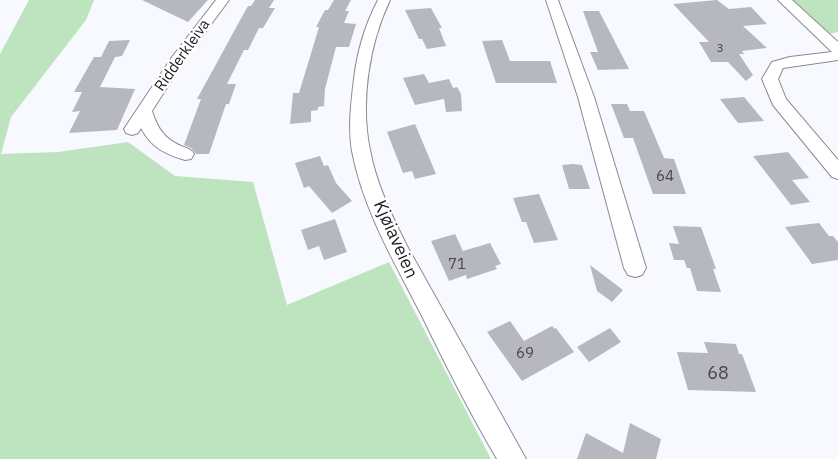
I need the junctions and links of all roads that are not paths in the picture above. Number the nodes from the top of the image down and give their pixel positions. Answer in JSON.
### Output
{"nodes":[{"id":1,"x":222,"y":0,"type":"edge"},
{"id":2,"x":384,"y":0,"type":"edge"},
{"id":3,"x":552,"y":0,"type":"edge"},
{"id":4,"x":784,"y":0,"type":"edge"},
{"id":5,"x":838,"y":50,"type":"edge"},
{"id":6,"x":838,"y":56,"type":"edge"},
{"id":7,"x":144,"y":111,"type":"junction"},
{"id":8,"x":132,"y":129,"type":"dead end"},
{"id":9,"x":185,"y":154,"type":"dead end"},
{"id":10,"x":838,"y":172,"type":"edge"},
{"id":11,"x":634,"y":268,"type":"dead end"},
{"id":12,"x":512,"y":459,"type":"edge"}],
"edges":[{"from":1,"to":7,"type":"street","name":"Ridderkleiva"},
{"from":2,"to":12,"type":"street","name":"Kjøiaveien"},
{"from":3,"to":11,"type":"street"},
{"from":4,"to":5,"type":"street"},
{"from":6,"to":10,"type":"street"},
{"from":7,"to":8,"type":"street","name":"Ridderkleiva"},
{"from":7,"to":9,"type":"street"}]}
